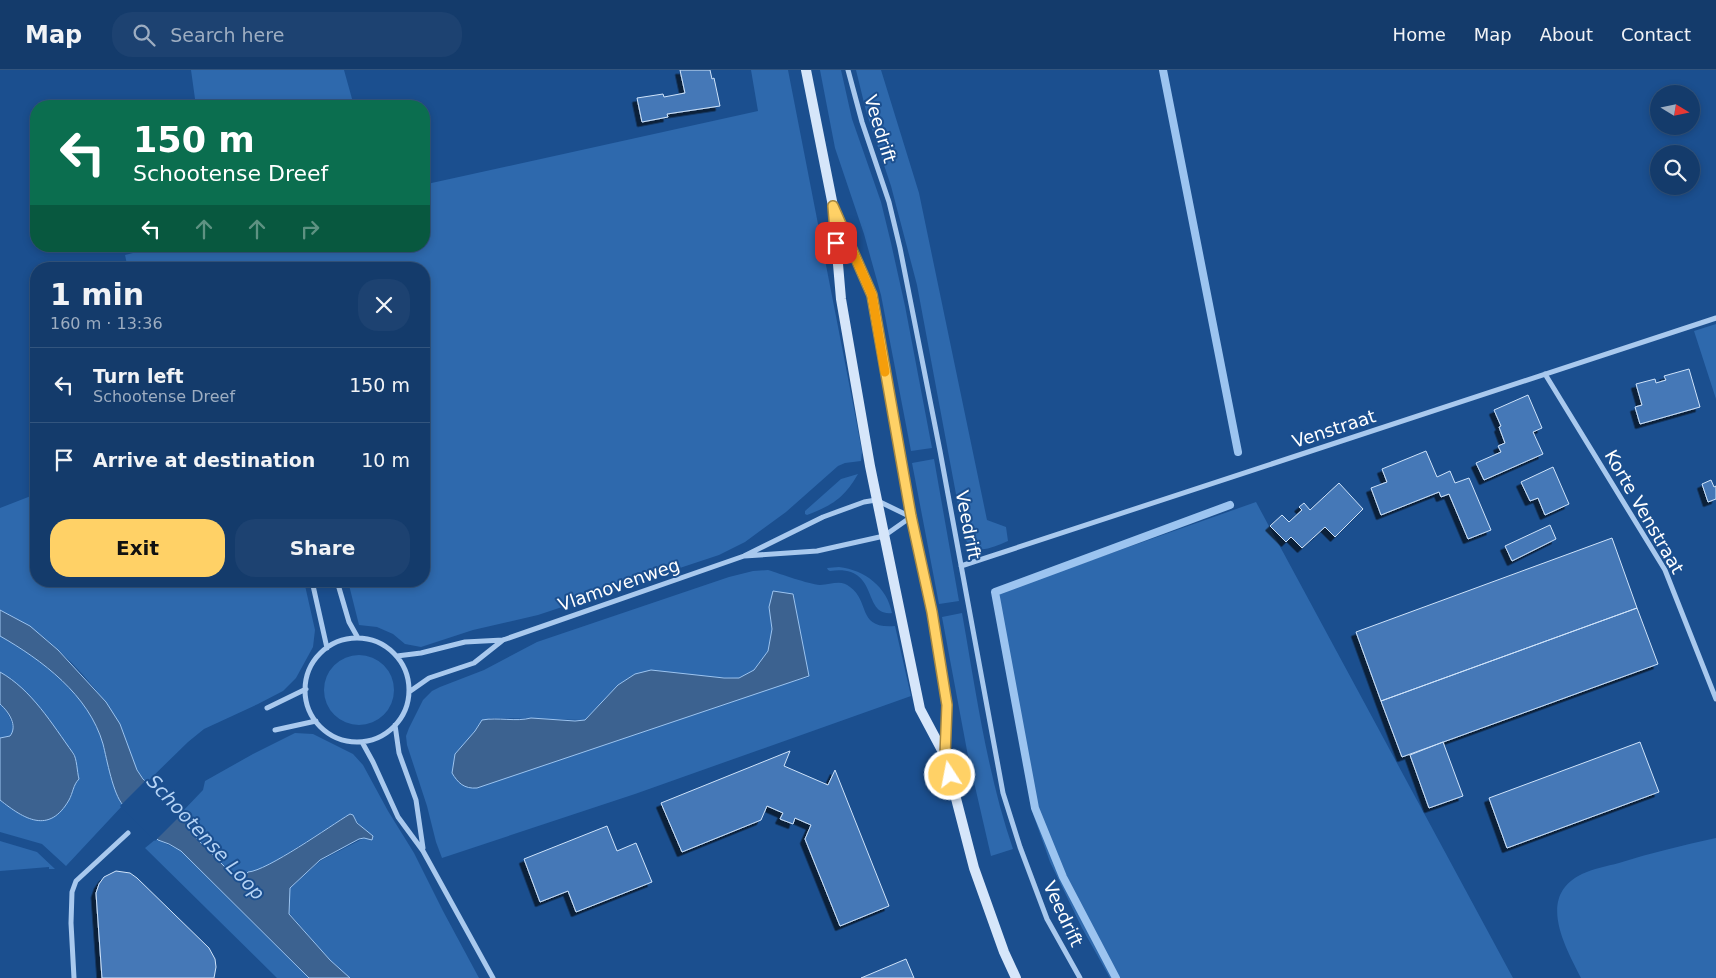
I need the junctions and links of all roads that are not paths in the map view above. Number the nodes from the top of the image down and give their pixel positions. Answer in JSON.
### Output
{"nodes":[{"id":1,"x":806,"y":70,"type":"edge"},
{"id":2,"x":848,"y":70,"type":"edge"},
{"id":3,"x":833,"y":206,"type":"junction"},
{"id":4,"x":1716,"y":318,"type":"edge"},
{"id":5,"x":1545,"y":374,"type":"junction"},
{"id":6,"x":876,"y":500,"type":"junction"},
{"id":7,"x":911,"y":516,"type":"junction"},
{"id":8,"x":884,"y":536,"type":"junction"},
{"id":9,"x":744,"y":556,"type":"junction"},
{"id":10,"x":961,"y":566,"type":"junction"},
{"id":11,"x":313,"y":587,"type":"edge"},
{"id":12,"x":339,"y":587,"type":"edge"},
{"id":13,"x":358,"y":638,"type":"junction"},
{"id":14,"x":503,"y":640,"type":"junction"},
{"id":15,"x":327,"y":648,"type":"junction"},
{"id":16,"x":397,"y":656,"type":"junction"},
{"id":17,"x":306,"y":689,"type":"junction"},
{"id":18,"x":409,"y":692,"type":"junction"},
{"id":19,"x":1716,"y":699,"type":"edge"},
{"id":20,"x":267,"y":708,"type":"dead end"},
{"id":21,"x":316,"y":721,"type":"junction"},
{"id":22,"x":395,"y":725,"type":"junction"},
{"id":23,"x":276,"y":730,"type":"dead end"},
{"id":24,"x":362,"y":742,"type":"junction"},
{"id":25,"x":945,"y":756,"type":"junction"},
{"id":26,"x":128,"y":833,"type":"dead end"},
{"id":27,"x":423,"y":851,"type":"junction"},
{"id":28,"x":74,"y":978,"type":"edge"},
{"id":29,"x":493,"y":978,"type":"edge"},
{"id":30,"x":1016,"y":978,"type":"edge"},
{"id":31,"x":1080,"y":978,"type":"edge"}],
"edges":[{"from":1,"to":3,"type":"street"},
{"from":2,"to":10,"type":"street","name":"Veedrift"},
{"from":3,"to":6,"type":"street"},
{"from":3,"to":7,"type":"street"},
{"from":4,"to":5,"type":"street","name":"Venstraat"},
{"from":5,"to":10,"type":"street","name":"Venstraat"},
{"from":5,"to":19,"type":"street","name":"Korte Venstraat"},
{"from":6,"to":7,"type":"street"},
{"from":6,"to":8,"type":"street"},
{"from":6,"to":9,"type":"street","name":"Vlamovenweg"},
{"from":7,"to":8,"type":"street","name":"Vlamovenweg"},
{"from":7,"to":25,"type":"street"},
{"from":8,"to":9,"type":"street","name":"Vlamovenweg"},
{"from":8,"to":25,"type":"street"},
{"from":9,"to":14,"type":"street","name":"Vlamovenweg"},
{"from":10,"to":31,"type":"street","name":"Veedrift"},
{"from":11,"to":15,"type":"street"},
{"from":12,"to":13,"type":"street"},
{"from":13,"to":15,"type":"street"},
{"from":13,"to":16,"type":"street"},
{"from":14,"to":16,"type":"street","name":"Vlamovenweg"},
{"from":14,"to":18,"type":"street","name":"Vlamovenweg"},
{"from":15,"to":17,"type":"street"},
{"from":16,"to":18,"type":"street"},
{"from":17,"to":20,"type":"street"},
{"from":17,"to":21,"type":"street"},
{"from":18,"to":22,"type":"street"},
{"from":21,"to":23,"type":"street"},
{"from":21,"to":24,"type":"street"},
{"from":22,"to":24,"type":"street"},
{"from":22,"to":27,"type":"street"},
{"from":24,"to":27,"type":"street"},
{"from":25,"to":30,"type":"street"},
{"from":26,"to":28,"type":"street"},
{"from":27,"to":29,"type":"street"}]}
